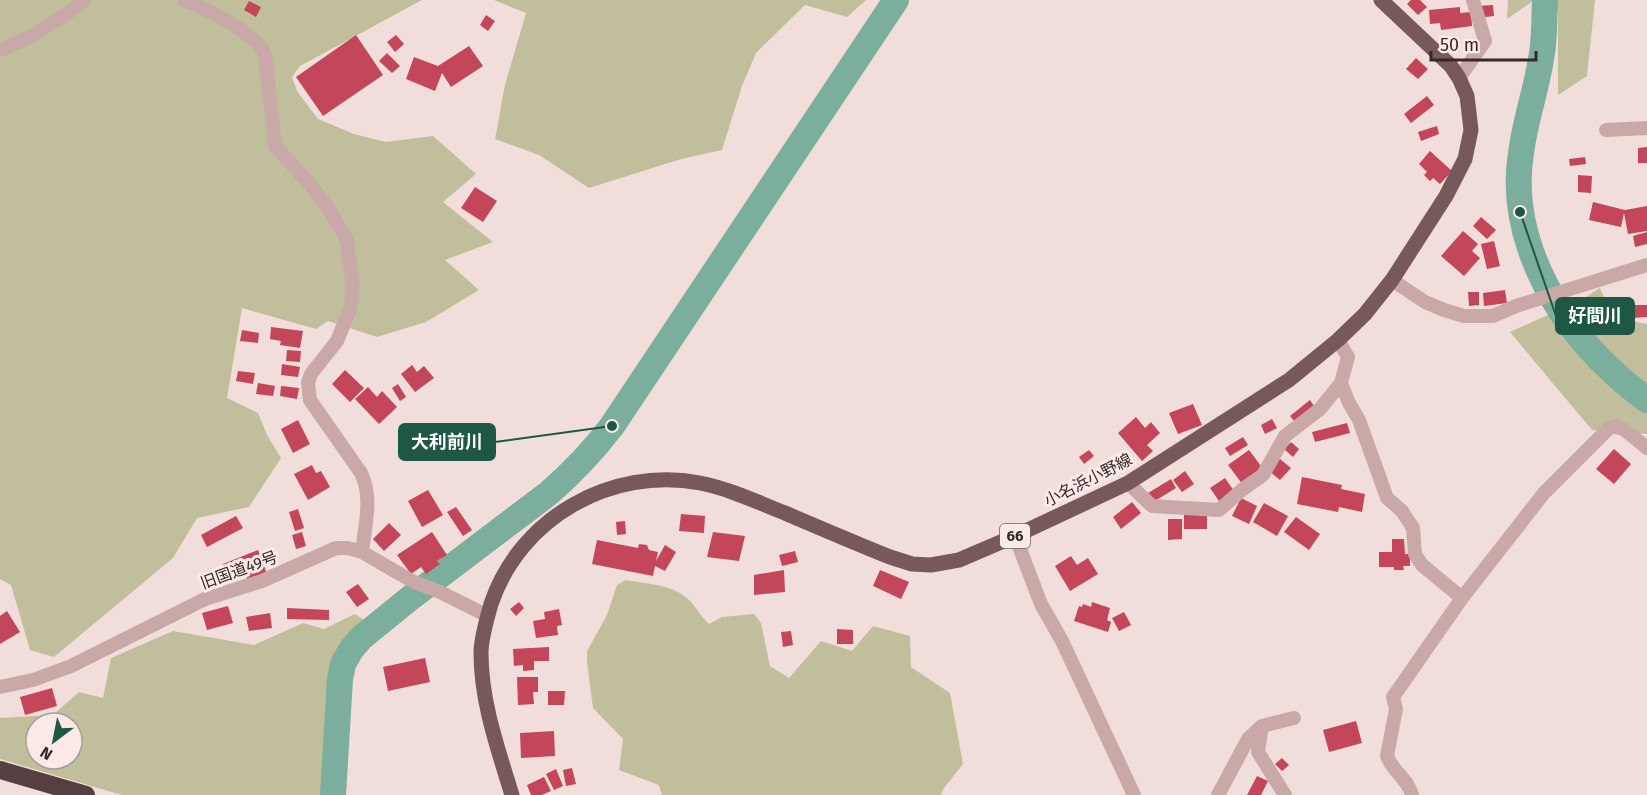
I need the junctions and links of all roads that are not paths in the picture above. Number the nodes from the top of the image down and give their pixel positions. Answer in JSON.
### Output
{"nodes":[{"id":1,"x":85,"y":0,"type":"edge"},
{"id":2,"x":184,"y":0,"type":"edge"},
{"id":3,"x":1380,"y":0,"type":"edge"},
{"id":4,"x":1473,"y":0,"type":"edge"},
{"id":5,"x":0,"y":50,"type":"edge"},
{"id":6,"x":1459,"y":78,"type":"junction"},
{"id":7,"x":1647,"y":128,"type":"edge"},
{"id":8,"x":1606,"y":129,"type":"dead end"},
{"id":9,"x":1647,"y":266,"type":"edge"},
{"id":10,"x":1392,"y":280,"type":"junction"},
{"id":11,"x":1338,"y":340,"type":"junction"},
{"id":12,"x":1341,"y":383,"type":"junction"},
{"id":13,"x":1647,"y":448,"type":"edge"},
{"id":14,"x":1128,"y":483,"type":"junction"},
{"id":15,"x":1015,"y":536,"type":"junction"},
{"id":16,"x":362,"y":552,"type":"junction"},
{"id":17,"x":1462,"y":597,"type":"junction"},
{"id":18,"x":488,"y":616,"type":"junction"},
{"id":19,"x":0,"y":687,"type":"edge"},
{"id":20,"x":1294,"y":718,"type":"dead end"},
{"id":21,"x":1262,"y":726,"type":"junction"},
{"id":22,"x":0,"y":770,"type":"edge"},
{"id":23,"x":86,"y":795,"type":"edge"},
{"id":24,"x":512,"y":795,"type":"edge"},
{"id":25,"x":1134,"y":795,"type":"edge"},
{"id":26,"x":1218,"y":795,"type":"edge"},
{"id":27,"x":1285,"y":795,"type":"edge"},
{"id":28,"x":1412,"y":795,"type":"edge"}],
"edges":[{"from":1,"to":5,"type":"street"},
{"from":2,"to":16,"type":"street"},
{"from":3,"to":6,"type":"main road","name":"小名浜小野線","number":"66"},
{"from":4,"to":6,"type":"street"},
{"from":6,"to":10,"type":"main road","name":"小名浜小野線","number":"66"},
{"from":7,"to":8,"type":"street"},
{"from":9,"to":10,"type":"street"},
{"from":10,"to":11,"type":"main road","name":"小名浜小野線","number":"66"},
{"from":11,"to":12,"type":"street"},
{"from":11,"to":14,"type":"main road","name":"小名浜小野線","number":"66"},
{"from":12,"to":14,"type":"street"},
{"from":12,"to":17,"type":"street"},
{"from":13,"to":17,"type":"street"},
{"from":14,"to":15,"type":"main road","name":"小名浜小野線","number":"66"},
{"from":15,"to":18,"type":"main road","name":"小名浜小野線","number":"66"},
{"from":15,"to":25,"type":"street"},
{"from":16,"to":18,"type":"street","name":"旧国道49号"},
{"from":16,"to":19,"type":"street","name":"旧国道49号"},
{"from":17,"to":28,"type":"street"},
{"from":18,"to":24,"type":"main road","name":"小名浜小野線","number":"66"},
{"from":20,"to":21,"type":"street"},
{"from":21,"to":26,"type":"street"},
{"from":21,"to":27,"type":"street"},
{"from":22,"to":23,"type":"highway"}]}
